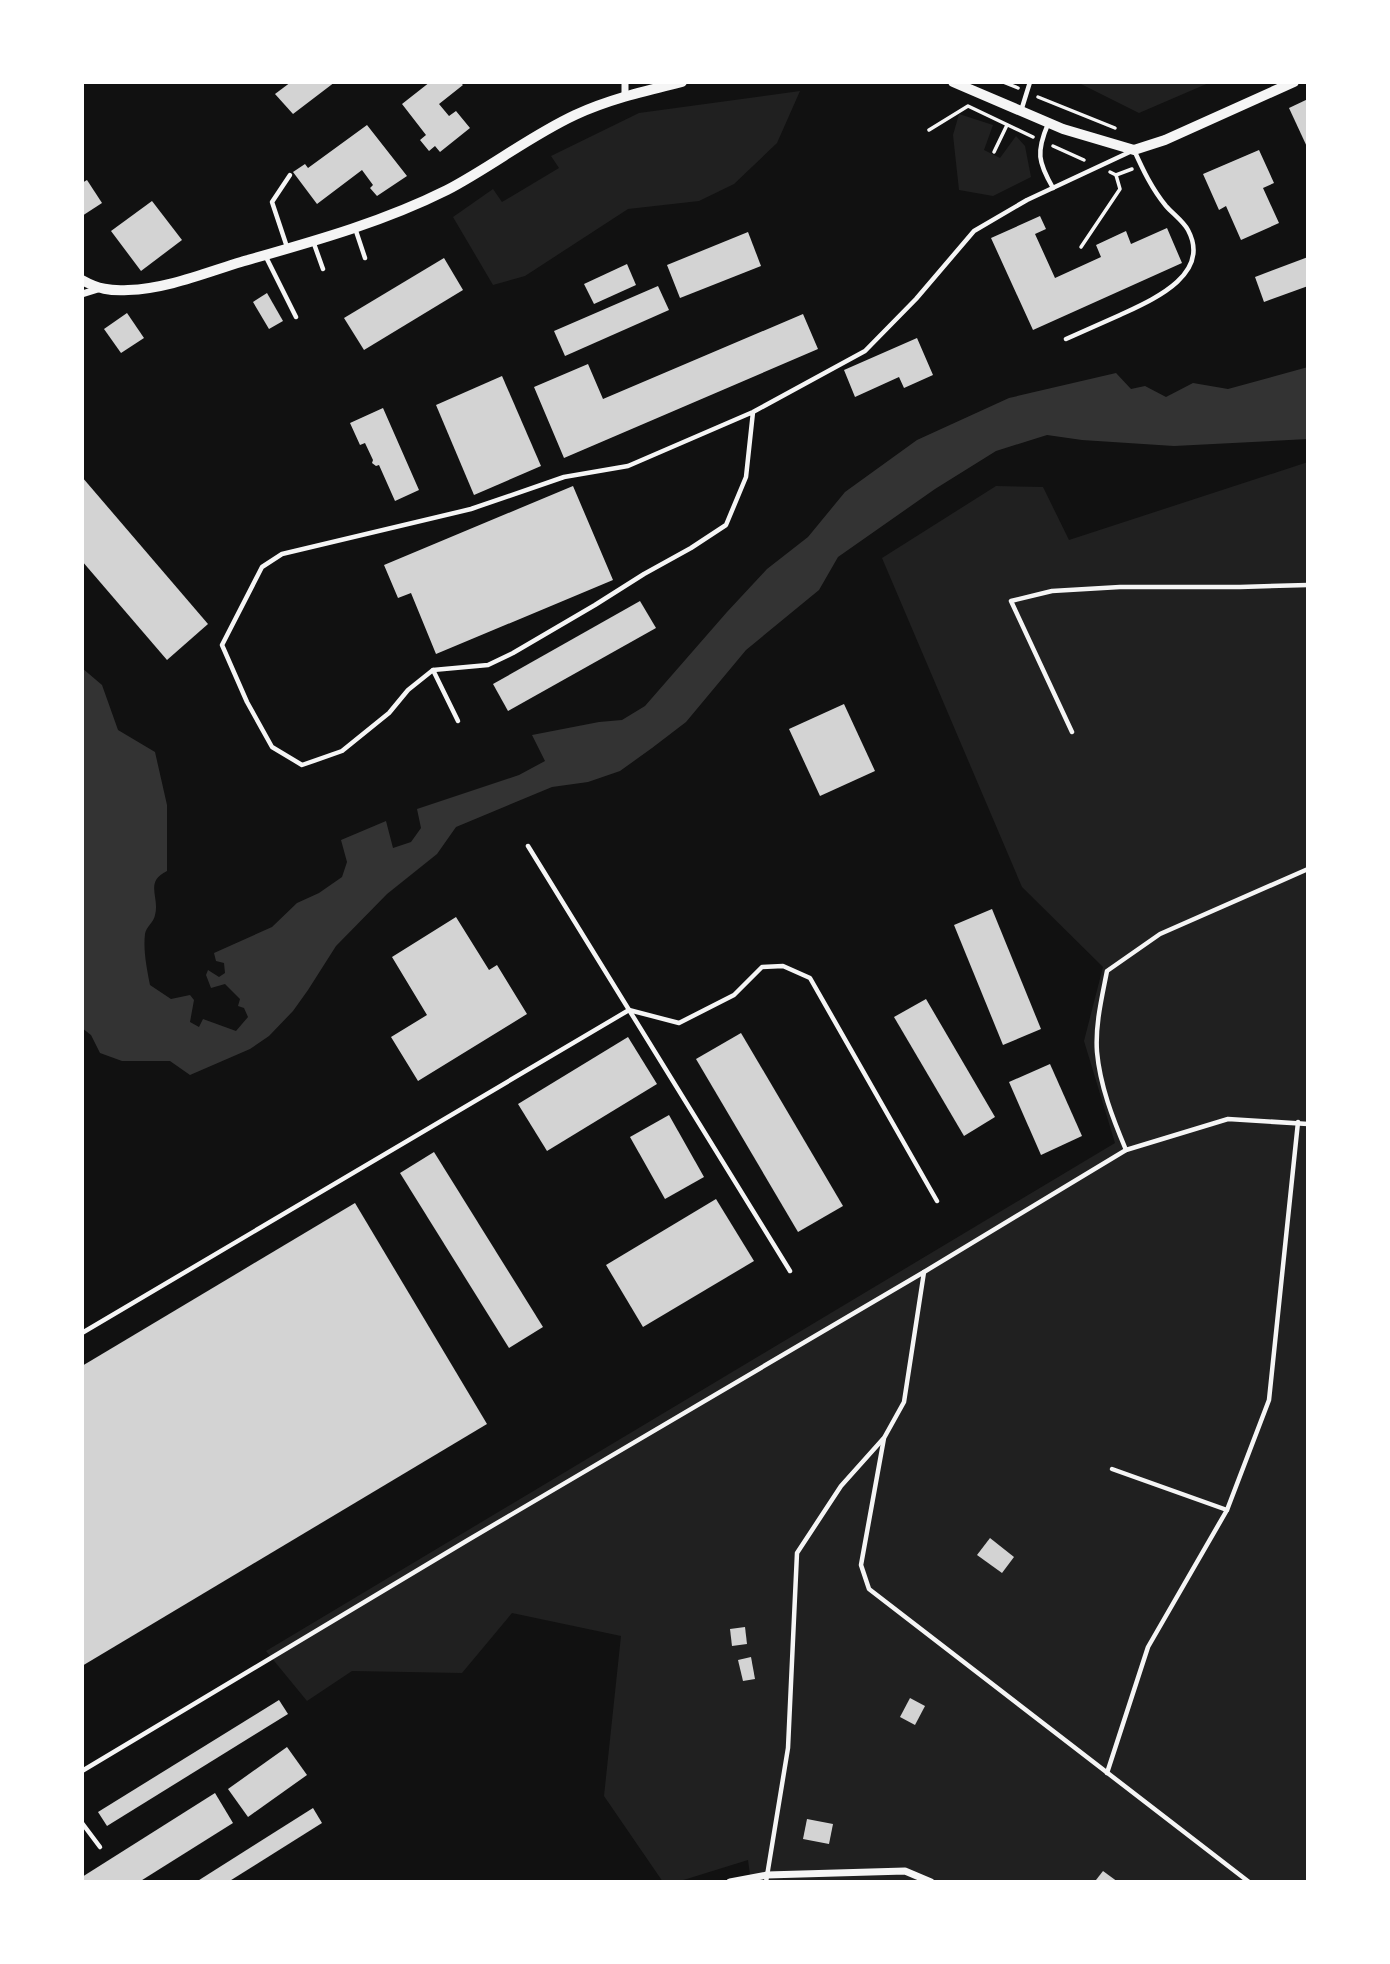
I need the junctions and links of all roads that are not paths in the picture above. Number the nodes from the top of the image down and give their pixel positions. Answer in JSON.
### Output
{"nodes":[{"id":1,"x":625,"y":82,"type":"edge"},
{"id":2,"x":682,"y":82,"type":"edge"},
{"id":3,"x":1030,"y":82,"type":"edge"},
{"id":4,"x":1294,"y":82,"type":"edge"},
{"id":5,"x":956,"y":83,"type":"edge"},
{"id":6,"x":625,"y":95,"type":"junction"},
{"id":7,"x":1021,"y":111,"type":"junction"},
{"id":8,"x":1048,"y":123,"type":"junction"},
{"id":9,"x":1134,"y":150,"type":"junction"},
{"id":10,"x":290,"y":175,"type":"dead end"},
{"id":11,"x":1053,"y":188,"type":"junction"},
{"id":12,"x":355,"y":228,"type":"junction"},
{"id":13,"x":313,"y":241,"type":"junction"},
{"id":14,"x":287,"y":249,"type":"junction"},
{"id":15,"x":265,"y":256,"type":"junction"},
{"id":16,"x":365,"y":258,"type":"dead end"},
{"id":17,"x":323,"y":269,"type":"dead end"},
{"id":18,"x":82,"y":280,"type":"edge"},
{"id":19,"x":98,"y":289,"type":"junction"},
{"id":20,"x":82,"y":294,"type":"edge"},
{"id":21,"x":296,"y":317,"type":"dead end"},
{"id":22,"x":1066,"y":339,"type":"dead end"},
{"id":23,"x":753,"y":412,"type":"junction"},
{"id":24,"x":1308,"y":585,"type":"edge"},
{"id":25,"x":433,"y":670,"type":"junction"},
{"id":26,"x":458,"y":721,"type":"dead end"},
{"id":27,"x":1072,"y":732,"type":"dead end"},
{"id":28,"x":528,"y":846,"type":"dead end"},
{"id":29,"x":1308,"y":869,"type":"edge"},
{"id":30,"x":629,"y":1010,"type":"junction"},
{"id":31,"x":1298,"y":1122,"type":"junction"},
{"id":32,"x":1308,"y":1124,"type":"edge"},
{"id":33,"x":1126,"y":1150,"type":"junction"},
{"id":34,"x":937,"y":1201,"type":"dead end"},
{"id":35,"x":790,"y":1271,"type":"dead end"},
{"id":36,"x":925,"y":1272,"type":"junction"},
{"id":37,"x":82,"y":1333,"type":"edge"},
{"id":38,"x":884,"y":1438,"type":"junction"},
{"id":39,"x":1112,"y":1469,"type":"dead end"},
{"id":40,"x":1227,"y":1510,"type":"junction"},
{"id":41,"x":82,"y":1771,"type":"edge"},
{"id":42,"x":1107,"y":1773,"type":"junction"},
{"id":43,"x":82,"y":1823,"type":"edge"},
{"id":44,"x":100,"y":1847,"type":"dead end"},
{"id":45,"x":766,"y":1878,"type":"edge"},
{"id":46,"x":730,"y":1882,"type":"edge"},
{"id":47,"x":932,"y":1882,"type":"edge"},
{"id":48,"x":1249,"y":1882,"type":"edge"}],
"edges":[{"from":1,"to":6,"type":"street"},
{"from":2,"to":6,"type":"street"},
{"from":3,"to":7,"type":"lane"},
{"from":4,"to":9,"type":"street"},
{"from":5,"to":7,"type":"street"},
{"from":6,"to":12,"type":"street"},
{"from":7,"to":8,"type":"street"},
{"from":8,"to":9,"type":"street"},
{"from":8,"to":11,"type":"lane"},
{"from":9,"to":11,"type":"lane"},
{"from":9,"to":22,"type":"lane"},
{"from":10,"to":14,"type":"lane"},
{"from":11,"to":23,"type":"lane"},
{"from":12,"to":13,"type":"street"},
{"from":12,"to":16,"type":"lane"},
{"from":13,"to":14,"type":"street"},
{"from":13,"to":17,"type":"lane"},
{"from":14,"to":15,"type":"street"},
{"from":15,"to":19,"type":"street"},
{"from":15,"to":21,"type":"lane"},
{"from":18,"to":19,"type":"street"},
{"from":19,"to":20,"type":"street"},
{"from":23,"to":25,"type":"lane"},
{"from":23,"to":25,"type":"lane"},
{"from":24,"to":27,"type":"lane"},
{"from":25,"to":26,"type":"lane"},
{"from":28,"to":30,"type":"lane"},
{"from":29,"to":33,"type":"lane"},
{"from":30,"to":34,"type":"lane"},
{"from":30,"to":35,"type":"lane"},
{"from":30,"to":37,"type":"lane"},
{"from":31,"to":32,"type":"lane"},
{"from":31,"to":33,"type":"lane"},
{"from":31,"to":40,"type":"lane"},
{"from":33,"to":36,"type":"lane"},
{"from":36,"to":38,"type":"lane"},
{"from":36,"to":41,"type":"lane"},
{"from":38,"to":42,"type":"lane"},
{"from":38,"to":45,"type":"lane"},
{"from":39,"to":40,"type":"lane"},
{"from":40,"to":42,"type":"lane"},
{"from":42,"to":48,"type":"lane"},
{"from":43,"to":44,"type":"lane"},
{"from":45,"to":46,"type":"street"},
{"from":45,"to":47,"type":"street"}]}
